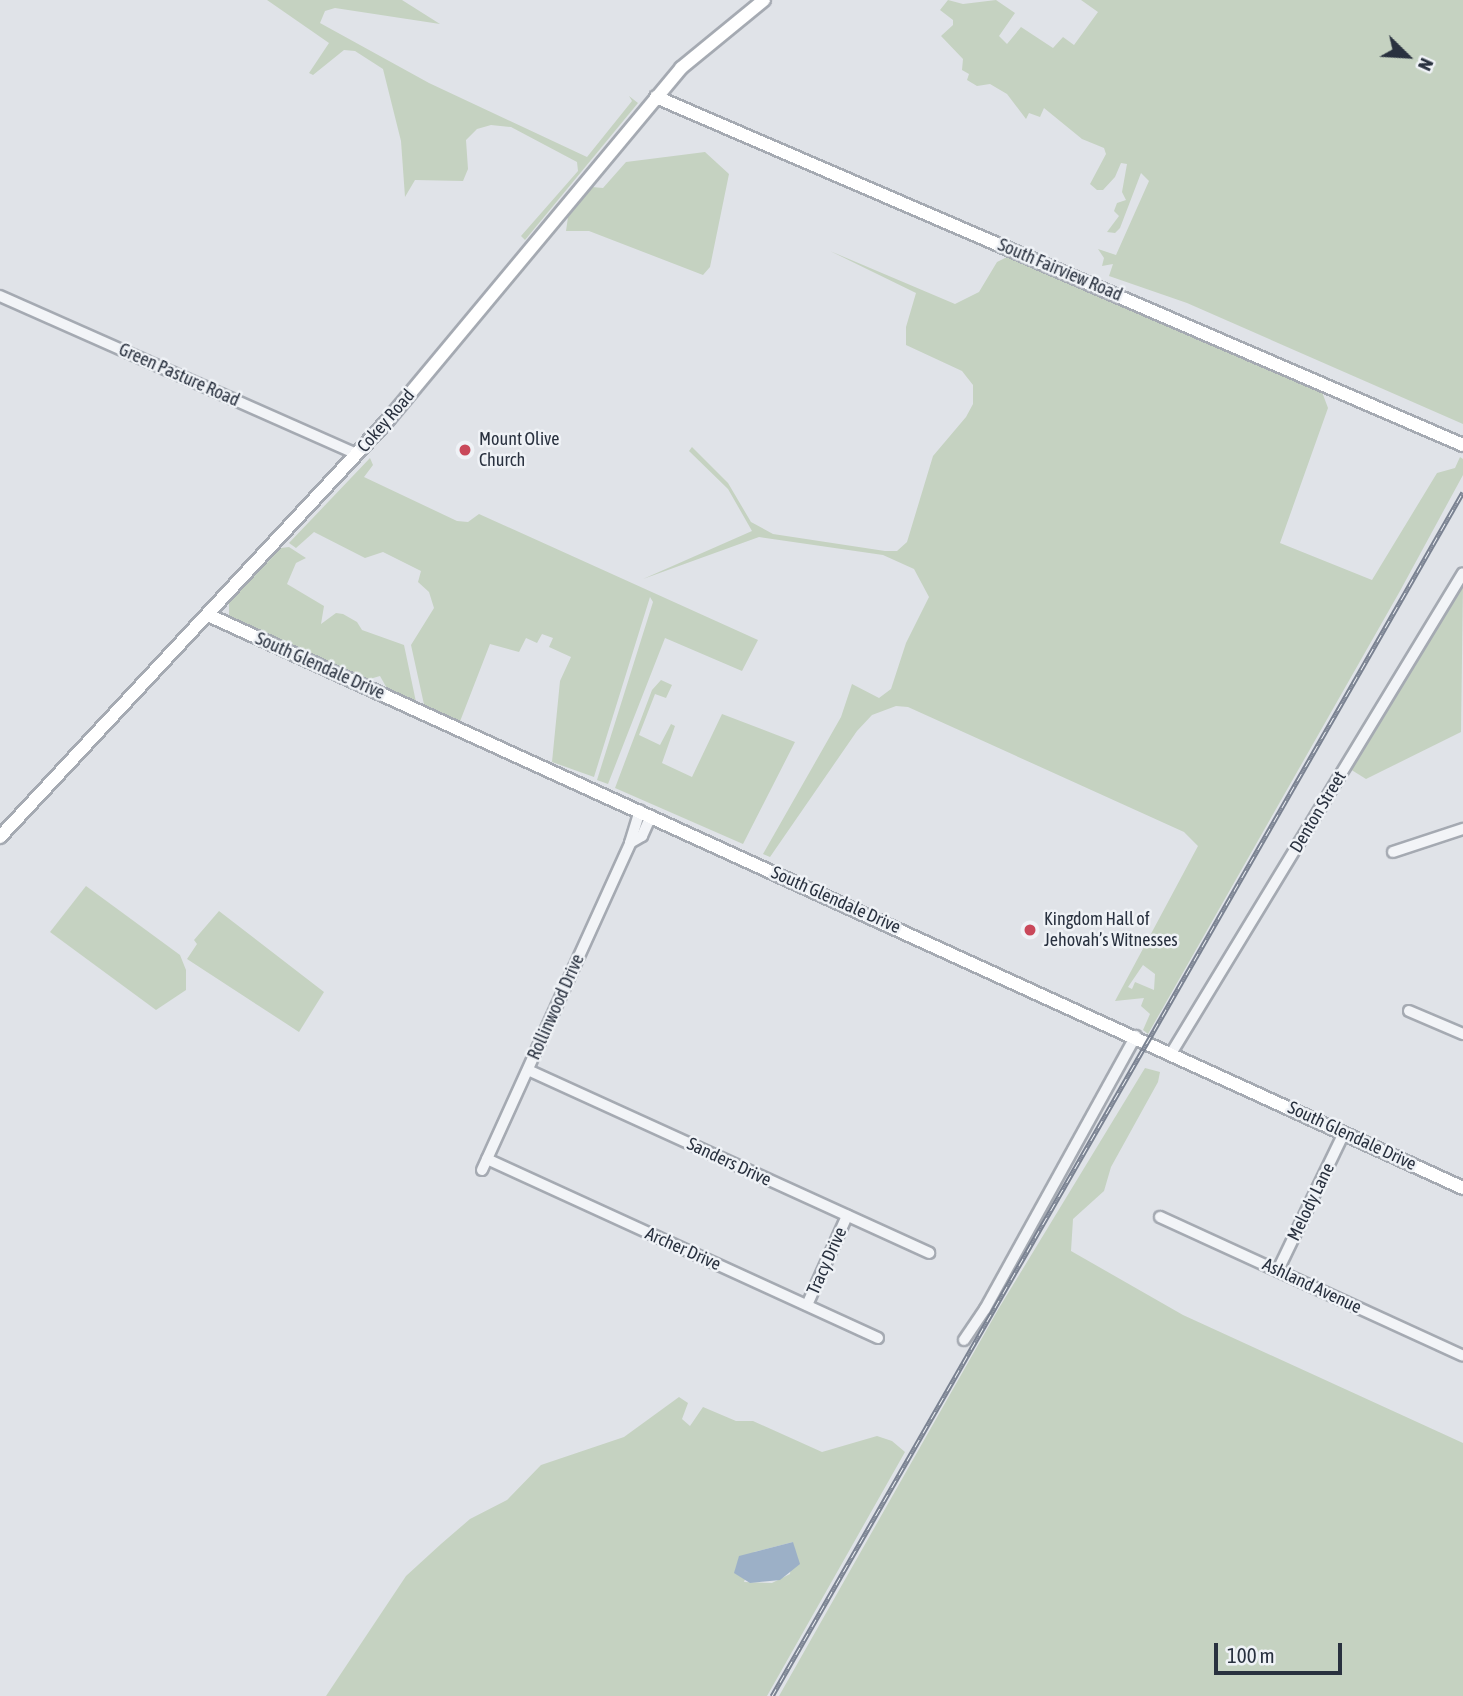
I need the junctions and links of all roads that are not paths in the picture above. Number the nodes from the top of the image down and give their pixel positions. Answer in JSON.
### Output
{"nodes":[{"id":1,"x":764,"y":0,"type":"edge"},
{"id":2,"x":656,"y":97,"type":"junction"},
{"id":3,"x":0,"y":296,"type":"edge"},
{"id":4,"x":1463,"y":445,"type":"edge"},
{"id":5,"x":358,"y":454,"type":"junction"},
{"id":6,"x":1463,"y":573,"type":"edge"},
{"id":7,"x":208,"y":615,"type":"junction"},
{"id":8,"x":645,"y":813,"type":"junction"},
{"id":9,"x":1463,"y":829,"type":"edge"},
{"id":10,"x":0,"y":837,"type":"edge"},
{"id":11,"x":1393,"y":852,"type":"dead end"},
{"id":12,"x":1409,"y":1011,"type":"dead end"},
{"id":13,"x":1463,"y":1034,"type":"edge"},
{"id":14,"x":1136,"y":1036,"type":"junction"},
{"id":15,"x":1172,"y":1052,"type":"junction"},
{"id":16,"x":528,"y":1070,"type":"junction"},
{"id":17,"x":1344,"y":1133,"type":"junction"},
{"id":18,"x":487,"y":1160,"type":"junction"},
{"id":19,"x":482,"y":1170,"type":"dead end"},
{"id":20,"x":1463,"y":1188,"type":"edge"},
{"id":21,"x":847,"y":1216,"type":"junction"},
{"id":22,"x":1160,"y":1217,"type":"dead end"},
{"id":23,"x":929,"y":1253,"type":"dead end"},
{"id":24,"x":1278,"y":1270,"type":"junction"},
{"id":25,"x":807,"y":1305,"type":"junction"},
{"id":26,"x":878,"y":1338,"type":"dead end"},
{"id":27,"x":964,"y":1340,"type":"dead end"},
{"id":28,"x":1463,"y":1356,"type":"edge"}],
"edges":[{"from":1,"to":2,"type":"main road","name":"Cokey Road"},
{"from":2,"to":4,"type":"main road","name":"South Fairview Road"},
{"from":2,"to":5,"type":"main road","name":"Cokey Road"},
{"from":3,"to":5,"type":"street","name":"Green Pasture Road"},
{"from":5,"to":7,"type":"main road","name":"Cokey Road"},
{"from":6,"to":15,"type":"street","name":"Denton Street"},
{"from":7,"to":8,"type":"main road","name":"South Glendale Drive"},
{"from":7,"to":10,"type":"main road","name":"Cokey Road"},
{"from":8,"to":14,"type":"main road","name":"South Glendale Drive"},
{"from":8,"to":16,"type":"street","name":"Rollinwood Drive"},
{"from":9,"to":11,"type":"street"},
{"from":12,"to":13,"type":"street"},
{"from":14,"to":15,"type":"main road","name":"South Glendale Drive"},
{"from":14,"to":27,"type":"street"},
{"from":15,"to":17,"type":"main road","name":"South Glendale Drive"},
{"from":16,"to":18,"type":"street","name":"Rollinwood Drive"},
{"from":16,"to":21,"type":"street","name":"Sanders Drive"},
{"from":17,"to":20,"type":"main road","name":"South Glendale Drive"},
{"from":17,"to":24,"type":"street","name":"Melody Lane"},
{"from":18,"to":19,"type":"street","name":"Rollinwood Drive"},
{"from":18,"to":25,"type":"street","name":"Archer Drive"},
{"from":21,"to":23,"type":"street","name":"Sanders Drive"},
{"from":21,"to":25,"type":"street","name":"Tracy Drive"},
{"from":22,"to":24,"type":"street","name":"Ashland Avenue"},
{"from":24,"to":28,"type":"street","name":"Ashland Avenue"},
{"from":25,"to":26,"type":"street","name":"Archer Drive"}]}
